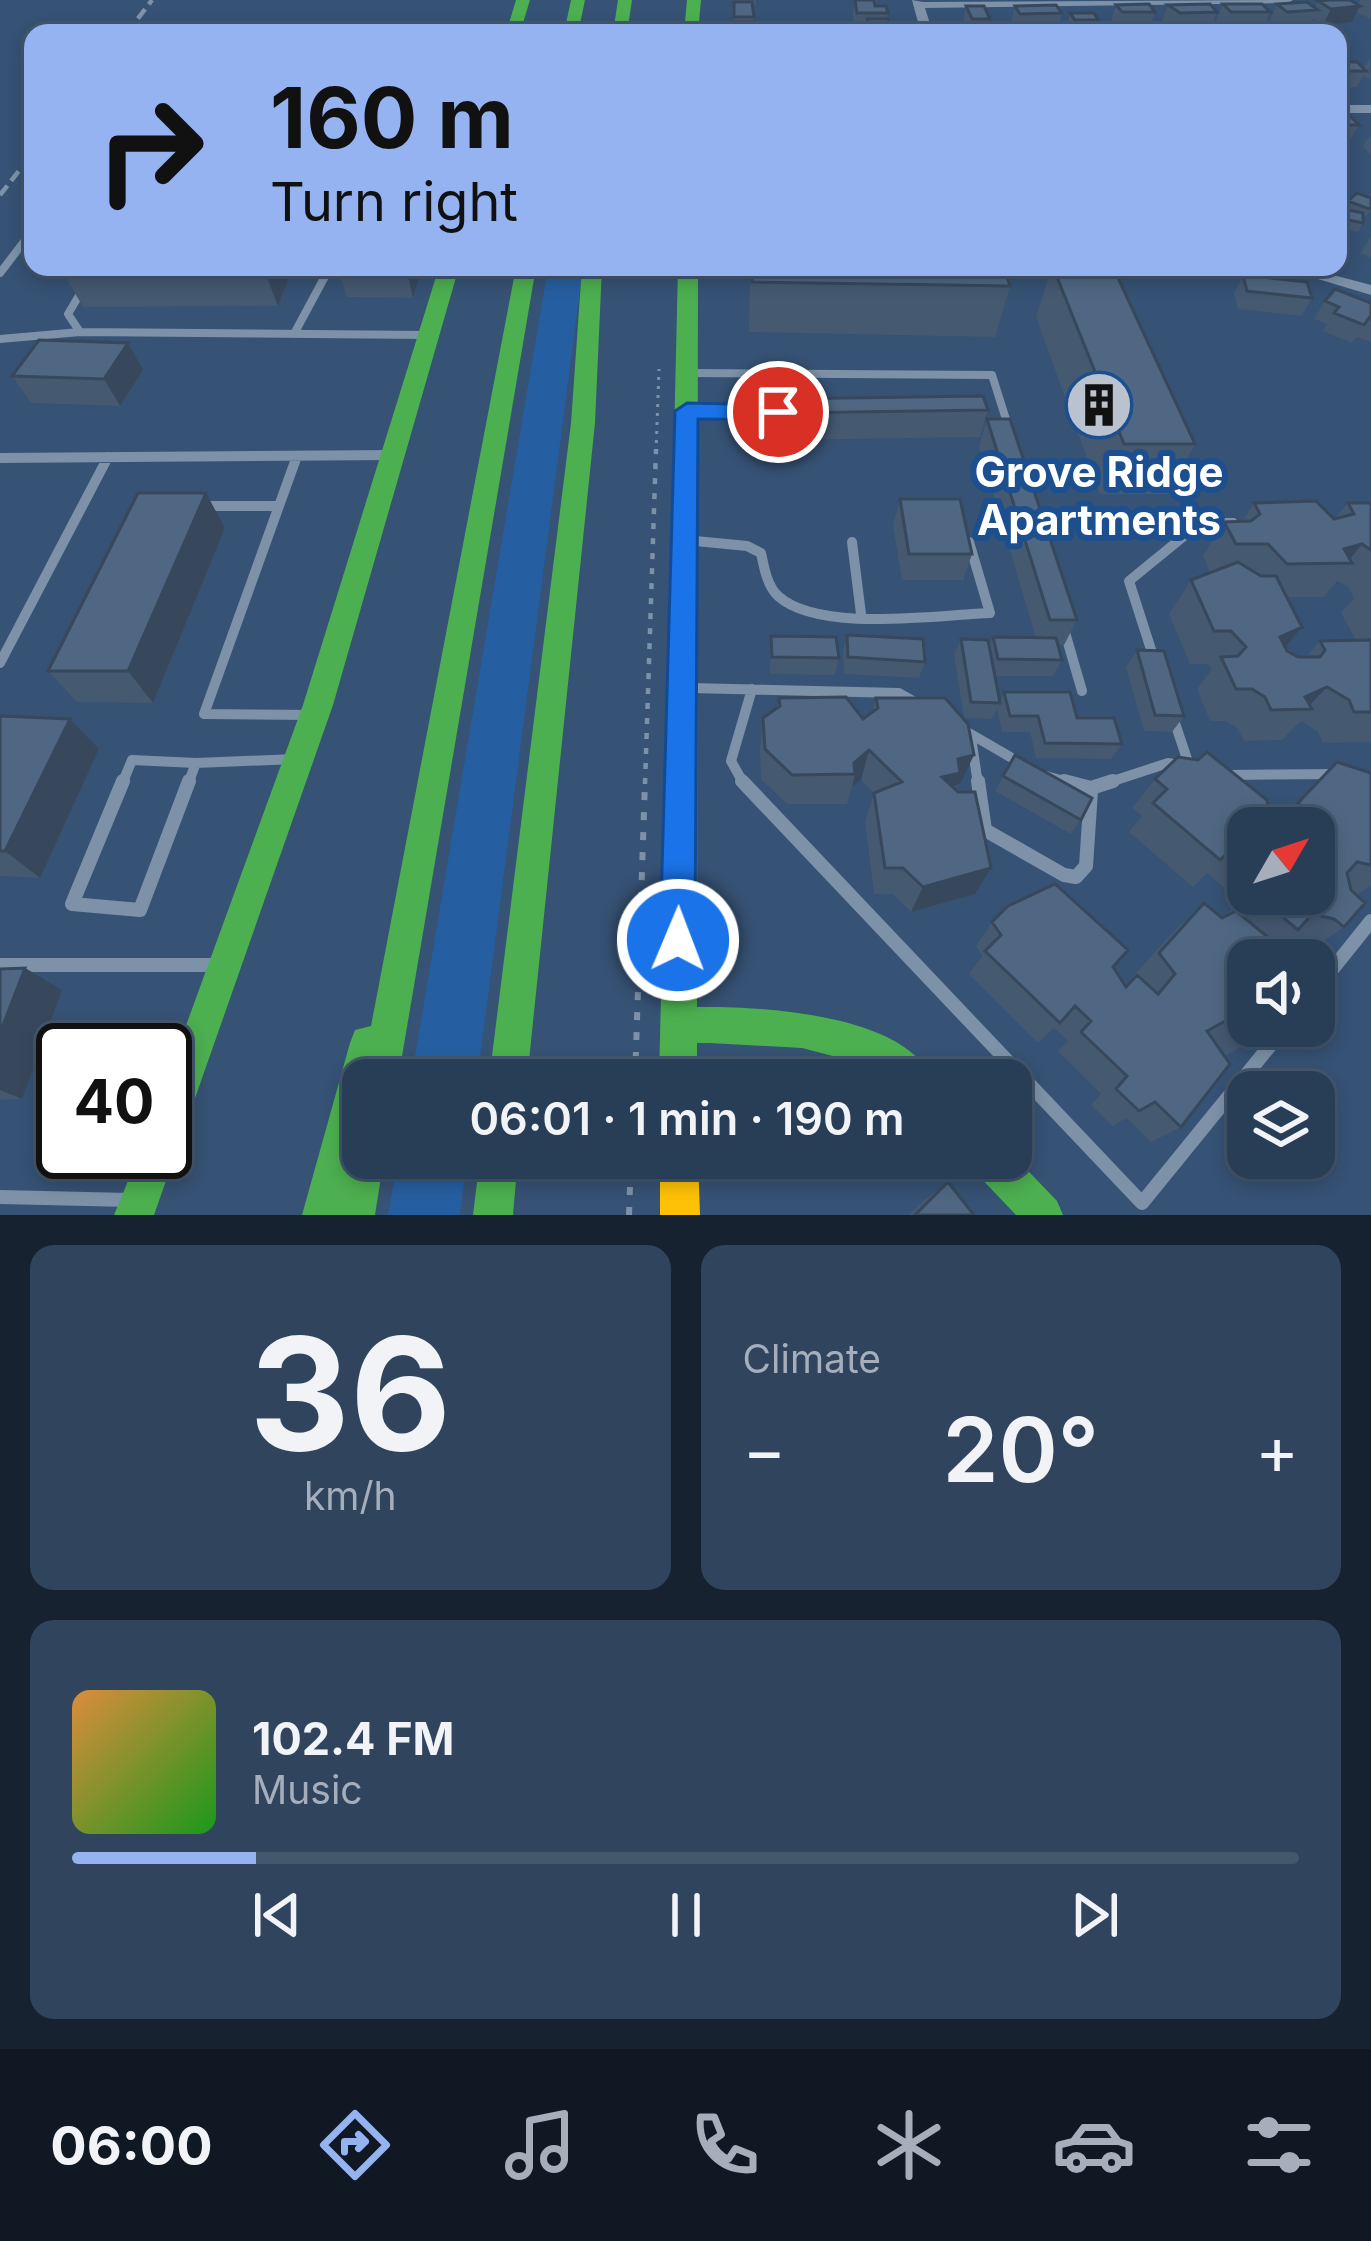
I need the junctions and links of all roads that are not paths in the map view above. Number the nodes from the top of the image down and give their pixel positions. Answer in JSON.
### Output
{"nodes":[{"id":1,"x":1288,"y":0,"type":"edge"},
{"id":2,"x":918,"y":2,"type":"edge"},
{"id":3,"x":24,"y":242,"type":"edge"},
{"id":4,"x":0,"y":273,"type":"edge"},
{"id":5,"x":91,"y":276,"type":"edge"},
{"id":6,"x":325,"y":276,"type":"edge"},
{"id":7,"x":446,"y":276,"type":"edge"},
{"id":8,"x":524,"y":276,"type":"edge"},
{"id":9,"x":592,"y":276,"type":"edge"},
{"id":10,"x":688,"y":276,"type":"edge"},
{"id":11,"x":1319,"y":276,"type":"edge"},
{"id":12,"x":1371,"y":290,"type":"edge"},
{"id":13,"x":80,"y":332,"type":"junction"},
{"id":14,"x":295,"y":334,"type":"junction"},
{"id":15,"x":430,"y":335,"type":"junction"},
{"id":16,"x":0,"y":339,"type":"edge"},
{"id":17,"x":688,"y":373,"type":"junction"},
{"id":18,"x":687,"y":411,"type":"junction"},
{"id":19,"x":800,"y":412,"type":"edge"},
{"id":20,"x":982,"y":415,"type":"edge"},
{"id":21,"x":1005,"y":415,"type":"junction"},
{"id":22,"x":1013,"y":446,"type":"edge"},
{"id":23,"x":395,"y":455,"type":"junction"},
{"id":24,"x":297,"y":456,"type":"junction"},
{"id":25,"x":108,"y":457,"type":"junction"},
{"id":26,"x":0,"y":458,"type":"edge"},
{"id":27,"x":193,"y":506,"type":"edge"},
{"id":28,"x":279,"y":506,"type":"junction"},
{"id":29,"x":1243,"y":523,"type":"edge"},
{"id":30,"x":682,"y":540,"type":"junction"},
{"id":31,"x":851,"y":542,"type":"dead end"},
{"id":32,"x":969,"y":542,"type":"edge"},
{"id":33,"x":861,"y":614,"type":"junction"},
{"id":34,"x":1063,"y":624,"type":"edge"},
{"id":35,"x":0,"y":663,"type":"edge"},
{"id":36,"x":1163,"y":685,"type":"edge"},
{"id":37,"x":680,"y":687,"type":"junction"},
{"id":38,"x":752,"y":689,"type":"junction"},
{"id":39,"x":1082,"y":691,"type":"dead end"},
{"id":40,"x":1170,"y":705,"type":"edge"},
{"id":41,"x":935,"y":714,"type":"edge"},
{"id":42,"x":313,"y":716,"type":"junction"},
{"id":43,"x":953,"y":724,"type":"edge"},
{"id":44,"x":971,"y":734,"type":"junction"},
{"id":45,"x":299,"y":759,"type":"junction"},
{"id":46,"x":196,"y":763,"type":"junction"},
{"id":47,"x":1190,"y":768,"type":"junction"},
{"id":48,"x":1347,"y":774,"type":"edge"},
{"id":49,"x":1091,"y":788,"type":"junction"},
{"id":50,"x":420,"y":853,"type":"junction"},
{"id":51,"x":1371,"y":921,"type":"edge"},
{"id":52,"x":0,"y":965,"type":"edge"},
{"id":53,"x":232,"y":965,"type":"junction"},
{"id":54,"x":1335,"y":966,"type":"edge"},
{"id":55,"x":677,"y":1025,"type":"junction"},
{"id":56,"x":1269,"y":1047,"type":"edge"},
{"id":57,"x":383,"y":1059,"type":"edge"},
{"id":58,"x":510,"y":1059,"type":"edge"},
{"id":59,"x":678,"y":1059,"type":"edge"},
{"id":60,"x":893,"y":1059,"type":"edge"},
{"id":61,"x":192,"y":1067,"type":"edge"},
{"id":62,"x":148,"y":1179,"type":"edge"},
{"id":63,"x":361,"y":1179,"type":"edge"},
{"id":64,"x":497,"y":1179,"type":"edge"},
{"id":65,"x":679,"y":1179,"type":"edge"},
{"id":66,"x":1009,"y":1179,"type":"edge"},
{"id":67,"x":0,"y":1197,"type":"edge"},
{"id":68,"x":137,"y":1208,"type":"edge"},
{"id":69,"x":322,"y":1215,"type":"edge"},
{"id":70,"x":355,"y":1215,"type":"edge"},
{"id":71,"x":494,"y":1215,"type":"edge"},
{"id":72,"x":680,"y":1215,"type":"edge"},
{"id":73,"x":1043,"y":1215,"type":"edge"}],
"edges":[{"from":1,"to":2,"type":"street"},
{"from":3,"to":4,"type":"lane"},
{"from":5,"to":13,"type":"lane"},
{"from":6,"to":14,"type":"lane"},
{"from":7,"to":15,"type":"main road"},
{"from":8,"to":50,"type":"main road"},
{"from":9,"to":58,"type":"main road"},
{"from":10,"to":17,"type":"main road"},
{"from":11,"to":12,"type":"street"},
{"from":13,"to":14,"type":"lane"},
{"from":13,"to":16,"type":"lane"},
{"from":14,"to":15,"type":"lane"},
{"from":15,"to":23,"type":"main road"},
{"from":17,"to":18,"type":"main road"},
{"from":17,"to":21,"type":"lane"},
{"from":18,"to":19,"type":"lane"},
{"from":18,"to":30,"type":"main road"},
{"from":20,"to":21,"type":"lane"},
{"from":21,"to":22,"type":"lane"},
{"from":23,"to":24,"type":"lane"},
{"from":23,"to":42,"type":"main road"},
{"from":24,"to":25,"type":"lane"},
{"from":24,"to":28,"type":"lane"},
{"from":25,"to":26,"type":"lane"},
{"from":25,"to":35,"type":"lane"},
{"from":27,"to":28,"type":"lane"},
{"from":28,"to":42,"type":"lane"},
{"from":29,"to":36,"type":"lane"},
{"from":30,"to":33,"type":"lane"},
{"from":30,"to":37,"type":"main road"},
{"from":31,"to":33,"type":"lane"},
{"from":32,"to":33,"type":"lane"},
{"from":34,"to":39,"type":"lane"},
{"from":37,"to":38,"type":"lane"},
{"from":37,"to":55,"type":"main road"},
{"from":38,"to":41,"type":"lane"},
{"from":38,"to":56,"type":"lane"},
{"from":40,"to":47,"type":"lane"},
{"from":42,"to":45,"type":"main road"},
{"from":43,"to":44,"type":"lane"},
{"from":44,"to":49,"type":"lane"},
{"from":44,"to":49,"type":"lane"},
{"from":45,"to":46,"type":"lane"},
{"from":45,"to":53,"type":"main road"},
{"from":46,"to":46,"type":"lane"},
{"from":47,"to":48,"type":"lane"},
{"from":47,"to":49,"type":"lane"},
{"from":50,"to":57,"type":"main road"},
{"from":50,"to":69,"type":"main road"},
{"from":51,"to":54,"type":"lane"},
{"from":52,"to":53,"type":"lane"},
{"from":53,"to":61,"type":"main road"},
{"from":55,"to":59,"type":"main road"},
{"from":55,"to":60,"type":"main road"},
{"from":62,"to":68,"type":"main road"},
{"from":63,"to":70,"type":"main road"},
{"from":64,"to":71,"type":"main road"},
{"from":65,"to":72,"type":"main road"},
{"from":66,"to":73,"type":"main road"},
{"from":67,"to":68,"type":"lane"}]}
